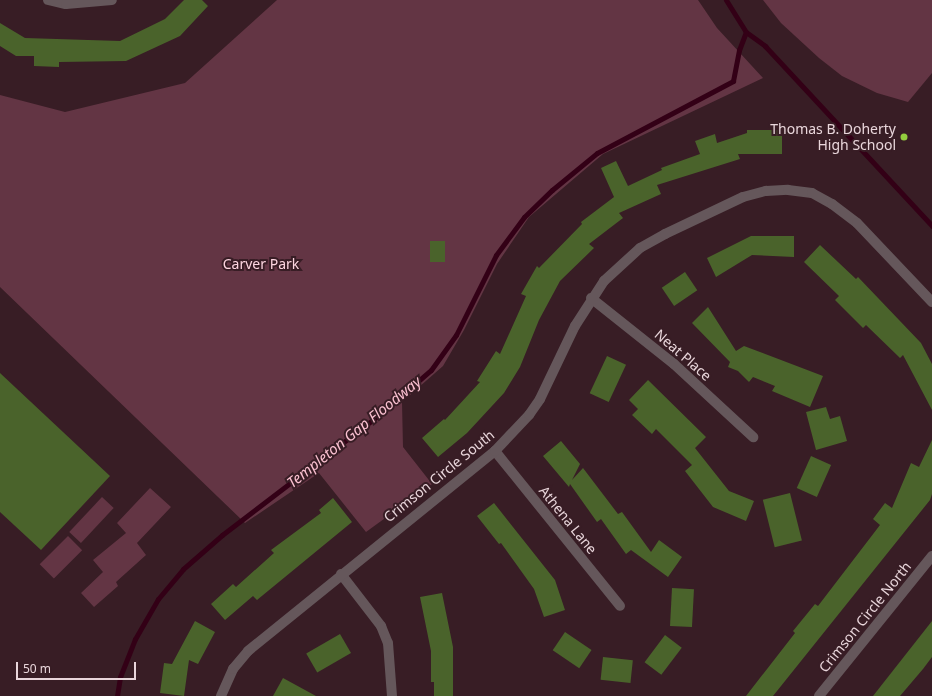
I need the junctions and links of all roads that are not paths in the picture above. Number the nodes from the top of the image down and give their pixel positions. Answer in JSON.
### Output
{"nodes":[{"id":1,"x":48,"y":0,"type":"edge"},
{"id":2,"x":112,"y":0,"type":"edge"},
{"id":3,"x":591,"y":298,"type":"junction"},
{"id":4,"x":932,"y":302,"type":"edge"},
{"id":5,"x":753,"y":437,"type":"dead end"},
{"id":6,"x":495,"y":451,"type":"junction"},
{"id":7,"x":932,"y":556,"type":"edge"},
{"id":8,"x":341,"y":574,"type":"junction"},
{"id":9,"x":620,"y":606,"type":"dead end"},
{"id":10,"x":221,"y":696,"type":"edge"},
{"id":11,"x":392,"y":696,"type":"edge"},
{"id":12,"x":819,"y":696,"type":"edge"}],
"edges":[{"from":1,"to":2,"type":"street"},
{"from":3,"to":4,"type":"street","name":"Crimson Circle South"},
{"from":3,"to":5,"type":"street","name":"Neat Place"},
{"from":3,"to":6,"type":"street","name":"Crimson Circle South"},
{"from":6,"to":8,"type":"street","name":"Crimson Circle South"},
{"from":6,"to":9,"type":"street","name":"Athena Lane"},
{"from":7,"to":12,"type":"street","name":"Crimson Circle North"},
{"from":8,"to":10,"type":"street","name":"Crimson Circle South"},
{"from":8,"to":11,"type":"street"}]}
